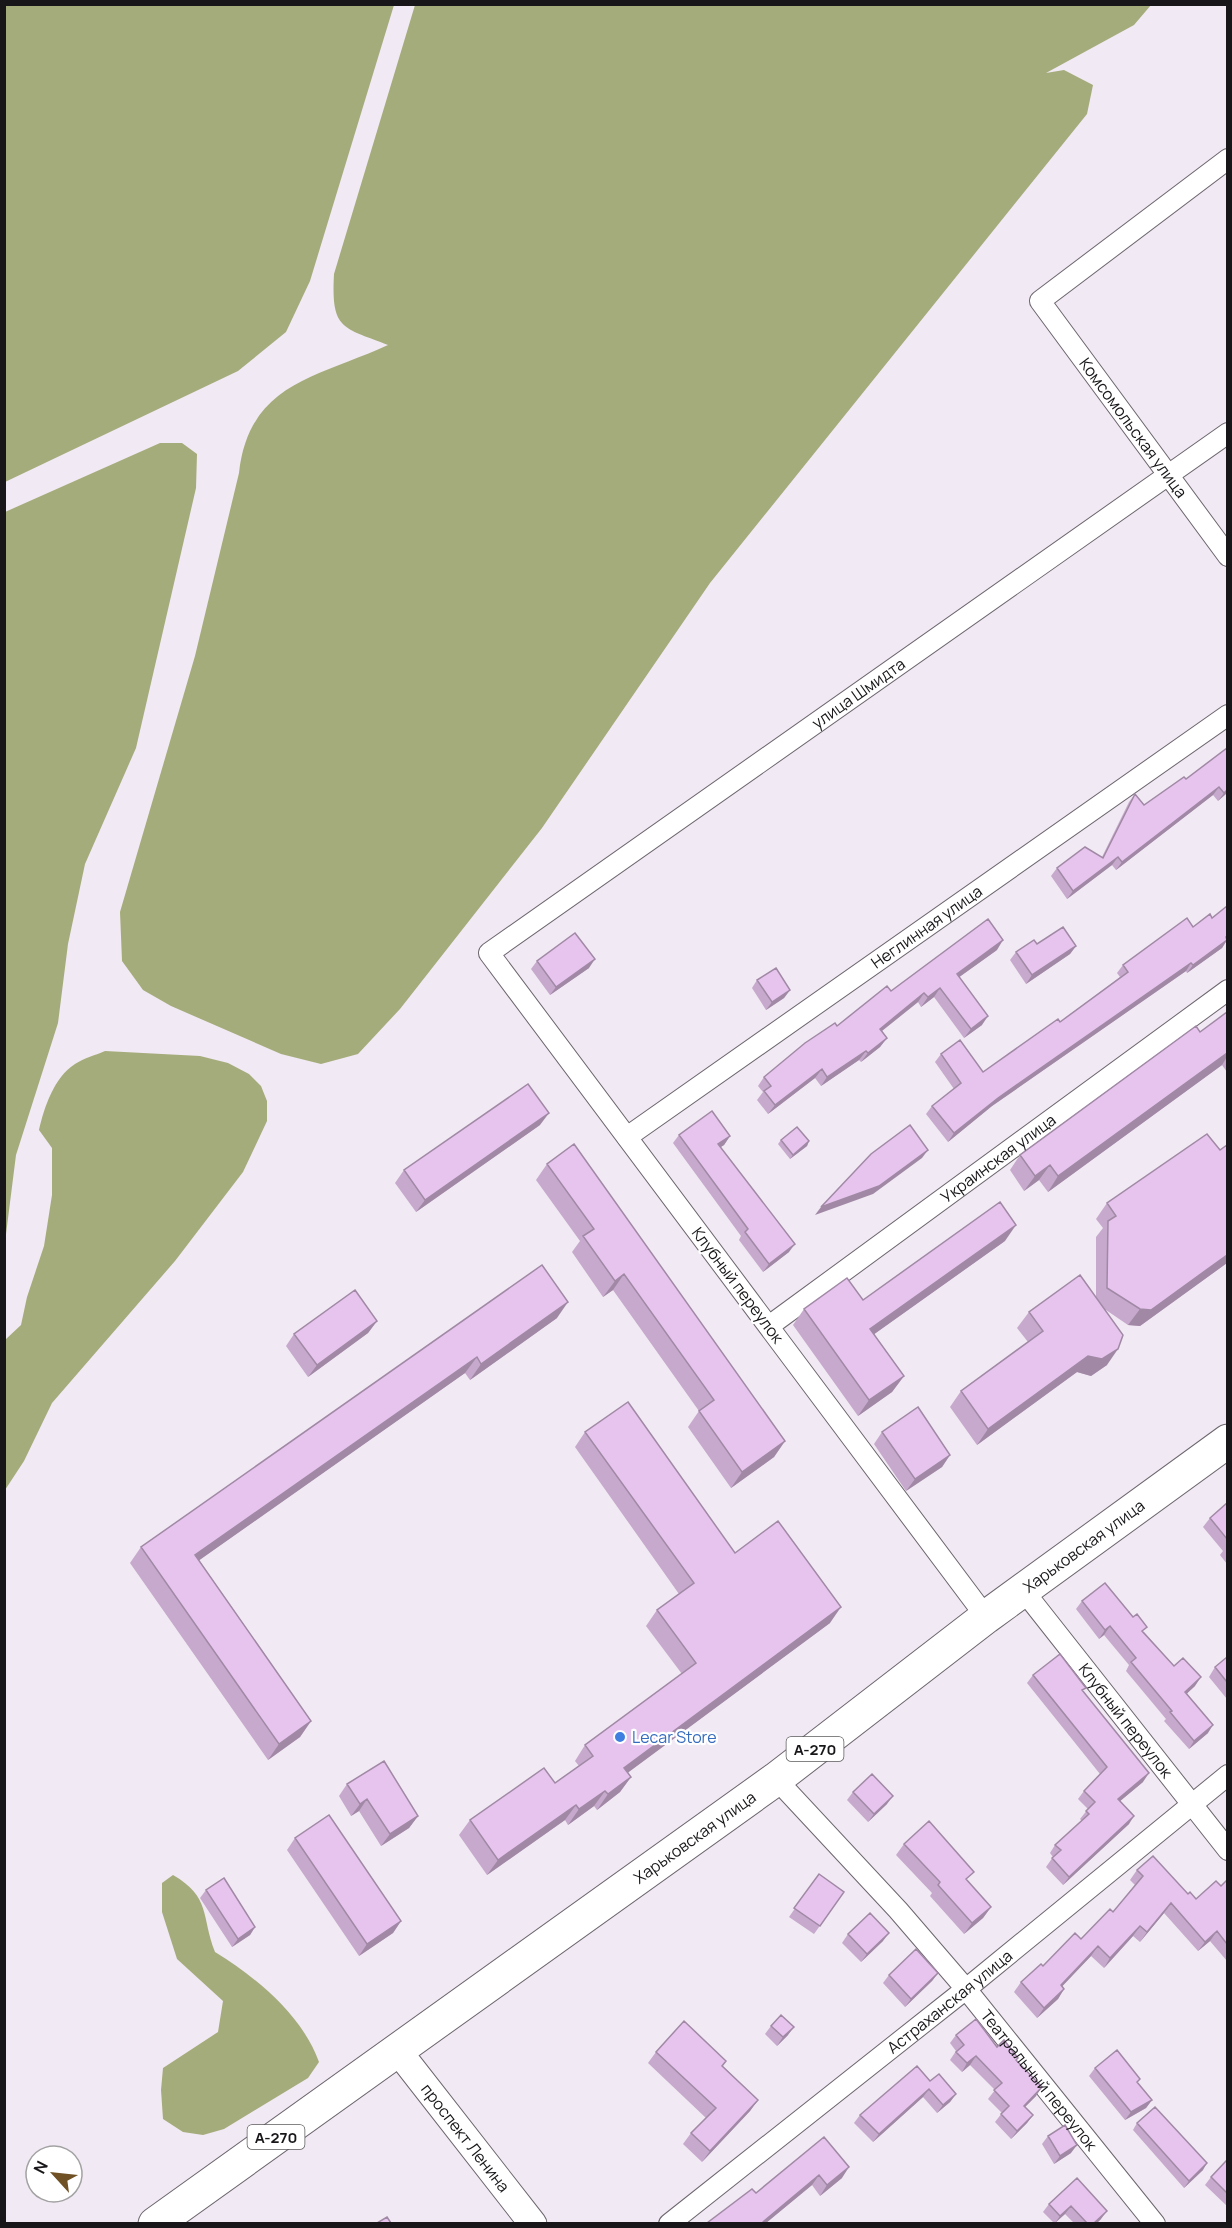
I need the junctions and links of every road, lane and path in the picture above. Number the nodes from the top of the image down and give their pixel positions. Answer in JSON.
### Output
{"nodes":[{"id":1,"x":1227,"y":159,"type":"edge"},
{"id":2,"x":1227,"y":433,"type":"edge"},
{"id":3,"x":1168,"y":475,"type":"junction"},
{"id":4,"x":1227,"y":556,"type":"edge"},
{"id":5,"x":1227,"y":715,"type":"edge"},
{"id":6,"x":489,"y":953,"type":"joint"},
{"id":7,"x":1227,"y":990,"type":"edge"},
{"id":8,"x":627,"y":1137,"type":"junction"},
{"id":9,"x":769,"y":1326,"type":"junction"},
{"id":10,"x":1225,"y":1448,"type":"edge"},
{"id":11,"x":1023,"y":1590,"type":"junction"},
{"id":12,"x":986,"y":1617,"type":"junction"},
{"id":13,"x":1227,"y":1775,"type":"edge"},
{"id":14,"x":776,"y":1779,"type":"junction"},
{"id":15,"x":1190,"y":1805,"type":"junction"},
{"id":16,"x":1227,"y":1850,"type":"edge"},
{"id":17,"x":966,"y":1989,"type":"junction"},
{"id":18,"x":398,"y":2051,"type":"junction"},
{"id":19,"x":155,"y":2223,"type":"edge"},
{"id":20,"x":533,"y":2223,"type":"edge"},
{"id":21,"x":669,"y":2223,"type":"edge"},
{"id":22,"x":1155,"y":2223,"type":"edge"}],
"edges":[{"from":1,"to":3,"type":"street","name":"Комсомольская улица"},
{"from":2,"to":3,"type":"street","name":"улица Шмидта"},
{"from":3,"to":4,"type":"street","name":"Комсомольская улица"},
{"from":3,"to":6,"type":"street","name":"улица Шмидта"},
{"from":5,"to":8,"type":"street","name":"Неглинная улица"},
{"from":6,"to":8,"type":"street","name":"Клубный переулок"},
{"from":7,"to":9,"type":"street","name":"Украинская улица"},
{"from":8,"to":9,"type":"street","name":"Клубный переулок"},
{"from":9,"to":12,"type":"street","name":"Клубный переулок"},
{"from":10,"to":11,"type":"highway","name":"Харьковская улица","number":"А-270"},
{"from":11,"to":12,"type":"highway","name":"Харьковская улица","number":"А-270"},
{"from":11,"to":15,"type":"street","name":"Клубный переулок"},
{"from":12,"to":14,"type":"highway","name":"Харьковская улица","number":"А-270"},
{"from":13,"to":15,"type":"street","name":"Астраханская улица"},
{"from":14,"to":17,"type":"street","name":"Театральный переулок"},
{"from":14,"to":18,"type":"highway","name":"Харьковская улица","number":"А-270"},
{"from":15,"to":16,"type":"street","name":"Клубный переулок"},
{"from":15,"to":17,"type":"street","name":"Астраханская улица"},
{"from":17,"to":21,"type":"street","name":"Астраханская улица"},
{"from":17,"to":22,"type":"street","name":"Театральный переулок"},
{"from":18,"to":19,"type":"highway","name":"Харьковская улица","number":"А-270"},
{"from":18,"to":20,"type":"main road","name":"проспект Ленина"}]}
